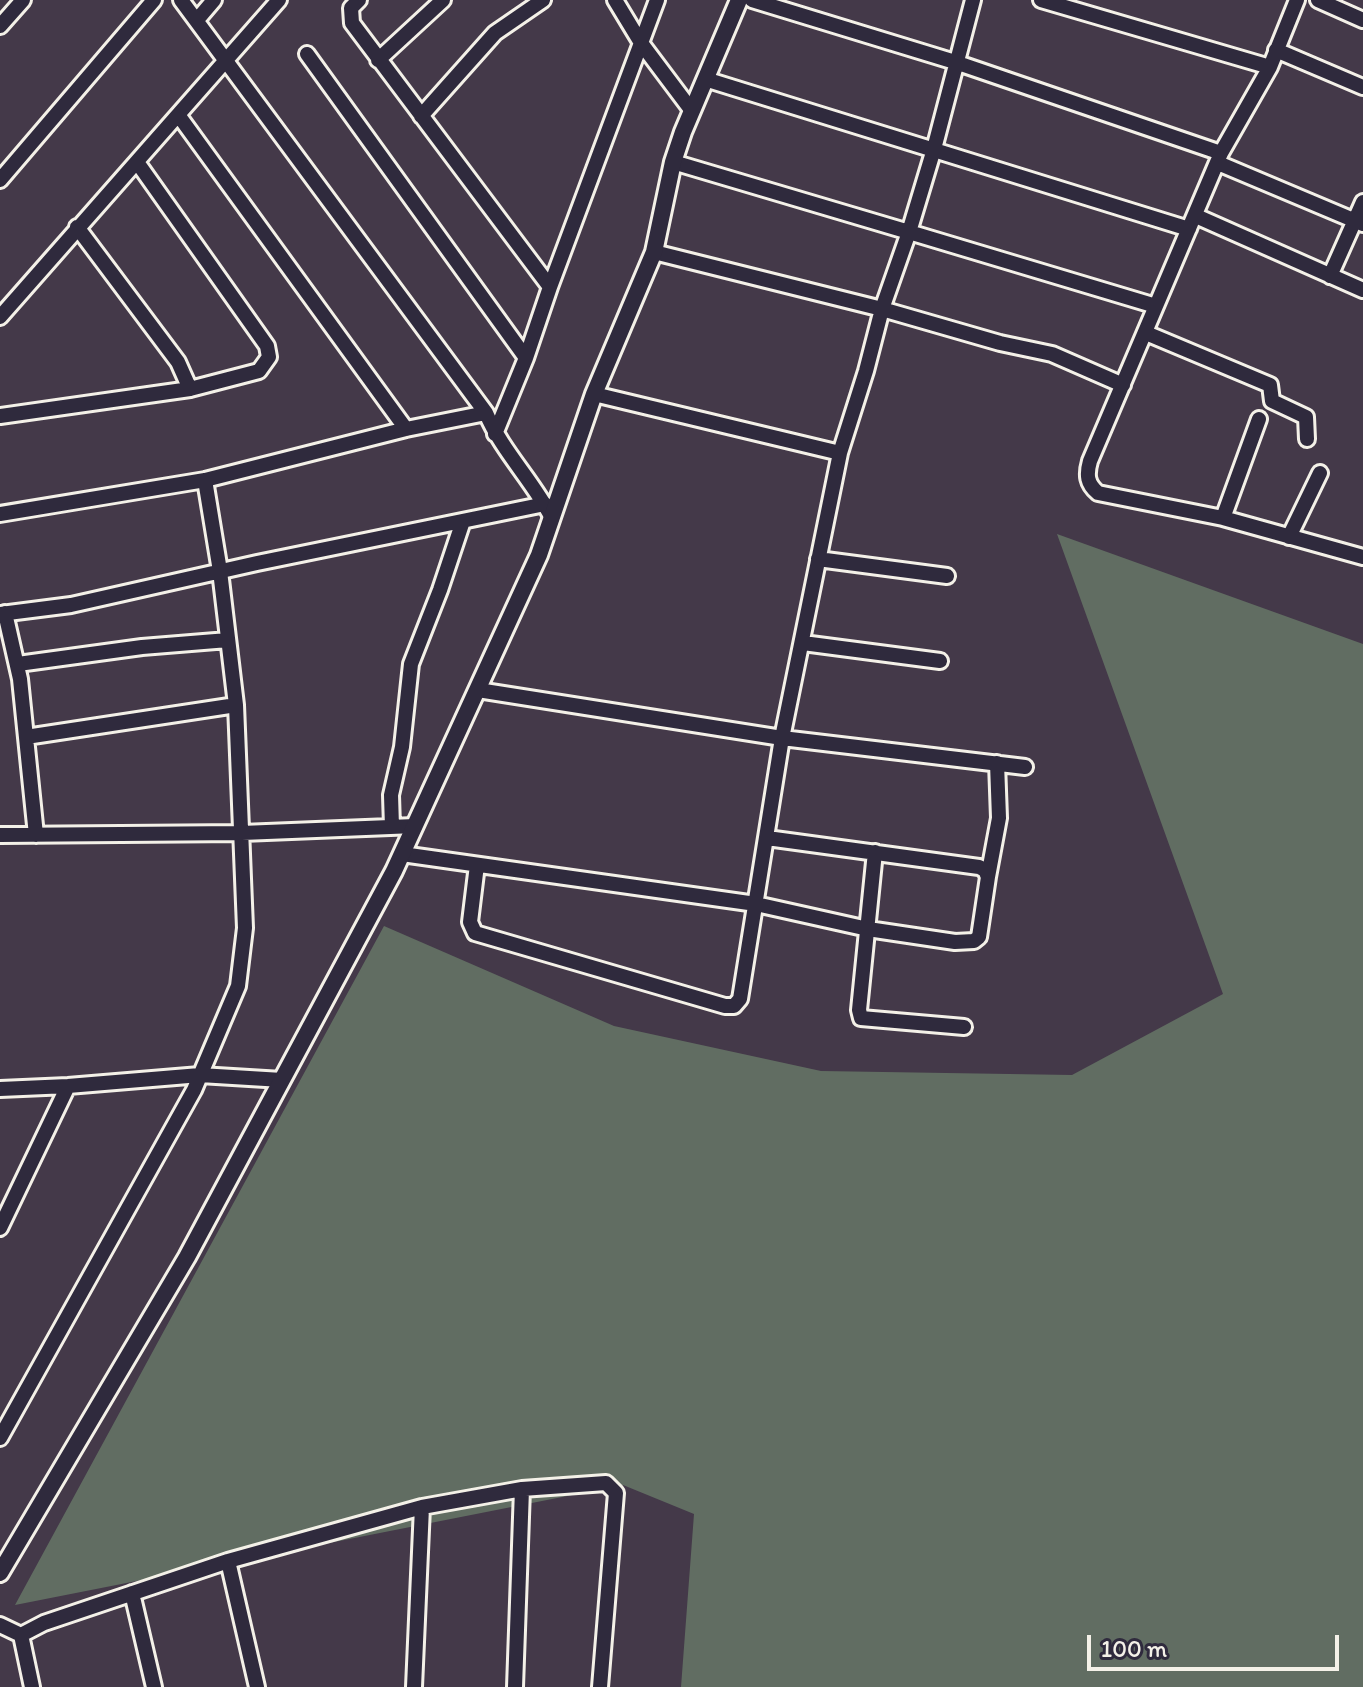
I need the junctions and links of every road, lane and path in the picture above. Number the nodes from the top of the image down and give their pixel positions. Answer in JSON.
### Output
{"nodes":[{"id":1,"x":23,"y":0,"type":"edge"},
{"id":2,"x":154,"y":0,"type":"edge"},
{"id":3,"x":181,"y":0,"type":"edge"},
{"id":4,"x":214,"y":0,"type":"edge"},
{"id":5,"x":279,"y":0,"type":"edge"},
{"id":6,"x":359,"y":0,"type":"edge"},
{"id":7,"x":443,"y":0,"type":"edge"},
{"id":8,"x":543,"y":0,"type":"edge"},
{"id":9,"x":615,"y":0,"type":"edge"},
{"id":10,"x":657,"y":0,"type":"edge"},
{"id":11,"x":739,"y":0,"type":"edge"},
{"id":12,"x":752,"y":0,"type":"edge"},
{"id":13,"x":973,"y":0,"type":"edge"},
{"id":14,"x":1041,"y":0,"type":"edge"},
{"id":15,"x":1297,"y":0,"type":"edge"},
{"id":16,"x":1318,"y":0,"type":"edge"},
{"id":17,"x":197,"y":20,"type":"junction"},
{"id":18,"x":1363,"y":20,"type":"edge"},
{"id":19,"x":0,"y":26,"type":"edge"},
{"id":20,"x":641,"y":43,"type":"junction"},
{"id":21,"x":1276,"y":50,"type":"junction"},
{"id":22,"x":307,"y":54,"type":"dead end"},
{"id":23,"x":378,"y":60,"type":"junction"},
{"id":24,"x":226,"y":61,"type":"junction"},
{"id":25,"x":955,"y":62,"type":"junction"},
{"id":26,"x":1270,"y":67,"type":"junction"},
{"id":27,"x":705,"y":79,"type":"junction"},
{"id":28,"x":1363,"y":87,"type":"edge"},
{"id":29,"x":692,"y":111,"type":"junction"},
{"id":30,"x":179,"y":116,"type":"junction"},
{"id":31,"x":421,"y":116,"type":"junction"},
{"id":32,"x":934,"y":149,"type":"junction"},
{"id":33,"x":1220,"y":158,"type":"junction"},
{"id":34,"x":137,"y":162,"type":"junction"},
{"id":35,"x":673,"y":162,"type":"junction"},
{"id":36,"x":0,"y":180,"type":"edge"},
{"id":37,"x":1363,"y":202,"type":"edge"},
{"id":38,"x":1359,"y":222,"type":"edge"},
{"id":39,"x":1193,"y":223,"type":"junction"},
{"id":40,"x":77,"y":227,"type":"junction"},
{"id":41,"x":909,"y":232,"type":"junction"},
{"id":42,"x":654,"y":252,"type":"junction"},
{"id":43,"x":1330,"y":276,"type":"junction"},
{"id":44,"x":550,"y":287,"type":"junction"},
{"id":45,"x":1363,"y":290,"type":"edge"},
{"id":46,"x":1156,"y":306,"type":"junction"},
{"id":47,"x":882,"y":309,"type":"junction"},
{"id":48,"x":0,"y":317,"type":"edge"},
{"id":49,"x":1146,"y":333,"type":"junction"},
{"id":50,"x":526,"y":358,"type":"junction"},
{"id":51,"x":1123,"y":385,"type":"junction"},
{"id":52,"x":190,"y":389,"type":"junction"},
{"id":53,"x":594,"y":394,"type":"junction"},
{"id":54,"x":486,"y":413,"type":"junction"},
{"id":55,"x":0,"y":416,"type":"edge"},
{"id":56,"x":1259,"y":419,"type":"dead end"},
{"id":57,"x":406,"y":429,"type":"junction"},
{"id":58,"x":495,"y":434,"type":"junction"},
{"id":59,"x":1307,"y":439,"type":"dead end"},
{"id":60,"x":840,"y":453,"type":"junction"},
{"id":61,"x":1320,"y":473,"type":"dead end"},
{"id":62,"x":205,"y":480,"type":"junction"},
{"id":63,"x":548,"y":511,"type":"junction"},
{"id":64,"x":0,"y":514,"type":"edge"},
{"id":65,"x":1223,"y":518,"type":"junction"},
{"id":66,"x":463,"y":521,"type":"junction"},
{"id":67,"x":1289,"y":537,"type":"junction"},
{"id":68,"x":1363,"y":557,"type":"edge"},
{"id":69,"x":818,"y":559,"type":"junction"},
{"id":70,"x":220,"y":571,"type":"junction"},
{"id":71,"x":947,"y":576,"type":"dead end"},
{"id":72,"x":3,"y":614,"type":"edge"},
{"id":73,"x":228,"y":640,"type":"junction"},
{"id":74,"x":803,"y":643,"type":"junction"},
{"id":75,"x":940,"y":661,"type":"dead end"},
{"id":76,"x":18,"y":664,"type":"junction"},
{"id":77,"x":478,"y":690,"type":"junction"},
{"id":78,"x":236,"y":705,"type":"junction"},
{"id":79,"x":26,"y":737,"type":"junction"},
{"id":80,"x":782,"y":738,"type":"junction"},
{"id":81,"x":997,"y":763,"type":"junction"},
{"id":82,"x":1025,"y":767,"type":"dead end"},
{"id":83,"x":415,"y":826,"type":"junction"},
{"id":84,"x":392,"y":827,"type":"junction"},
{"id":85,"x":242,"y":833,"type":"junction"},
{"id":86,"x":0,"y":835,"type":"edge"},
{"id":87,"x":36,"y":835,"type":"junction"},
{"id":88,"x":767,"y":838,"type":"junction"},
{"id":89,"x":875,"y":852,"type":"junction"},
{"id":90,"x":402,"y":854,"type":"junction"},
{"id":91,"x":477,"y":865,"type":"junction"},
{"id":92,"x":988,"y":877,"type":"junction"},
{"id":93,"x":756,"y":904,"type":"junction"},
{"id":94,"x":868,"y":929,"type":"junction"},
{"id":95,"x":964,"y":1027,"type":"dead end"},
{"id":96,"x":200,"y":1075,"type":"junction"},
{"id":97,"x":282,"y":1080,"type":"junction"},
{"id":98,"x":68,"y":1086,"type":"junction"},
{"id":99,"x":0,"y":1089,"type":"edge"},
{"id":100,"x":0,"y":1228,"type":"edge"},
{"id":101,"x":0,"y":1438,"type":"edge"},
{"id":102,"x":522,"y":1489,"type":"junction"},
{"id":103,"x":422,"y":1507,"type":"junction"},
{"id":104,"x":228,"y":1561,"type":"junction"},
{"id":105,"x":0,"y":1573,"type":"edge"},
{"id":106,"x":132,"y":1593,"type":"junction"},
{"id":107,"x":0,"y":1625,"type":"edge"},
{"id":108,"x":21,"y":1635,"type":"junction"},
{"id":109,"x":32,"y":1687,"type":"edge"},
{"id":110,"x":154,"y":1687,"type":"edge"},
{"id":111,"x":257,"y":1687,"type":"edge"},
{"id":112,"x":414,"y":1687,"type":"edge"},
{"id":113,"x":515,"y":1687,"type":"edge"},
{"id":114,"x":600,"y":1687,"type":"edge"}],
"edges":[{"from":1,"to":19,"type":"street"},
{"from":2,"to":36,"type":"street"},
{"from":3,"to":17,"type":"street"},
{"from":4,"to":17,"type":"street"},
{"from":5,"to":24,"type":"street"},
{"from":6,"to":23,"type":"street"},
{"from":7,"to":23,"type":"street"},
{"from":8,"to":31,"type":"street"},
{"from":9,"to":20,"type":"street"},
{"from":10,"to":20,"type":"street"},
{"from":11,"to":27,"type":"street"},
{"from":12,"to":25,"type":"street"},
{"from":13,"to":25,"type":"street"},
{"from":14,"to":26,"type":"street"},
{"from":15,"to":21,"type":"street"},
{"from":16,"to":18,"type":"street"},
{"from":17,"to":24,"type":"street"},
{"from":20,"to":29,"type":"street"},
{"from":20,"to":44,"type":"street"},
{"from":21,"to":26,"type":"street"},
{"from":21,"to":28,"type":"street"},
{"from":22,"to":50,"type":"street"},
{"from":23,"to":31,"type":"street"},
{"from":24,"to":30,"type":"street"},
{"from":24,"to":54,"type":"street"},
{"from":25,"to":32,"type":"street"},
{"from":25,"to":33,"type":"street"},
{"from":26,"to":33,"type":"street"},
{"from":27,"to":29,"type":"street"},
{"from":27,"to":32,"type":"street"},
{"from":29,"to":35,"type":"street"},
{"from":30,"to":34,"type":"street"},
{"from":30,"to":57,"type":"street"},
{"from":31,"to":44,"type":"street"},
{"from":32,"to":39,"type":"street"},
{"from":32,"to":41,"type":"street"},
{"from":33,"to":38,"type":"street"},
{"from":33,"to":39,"type":"street"},
{"from":34,"to":40,"type":"street"},
{"from":34,"to":52,"type":"street"},
{"from":35,"to":41,"type":"street"},
{"from":35,"to":42,"type":"street"},
{"from":37,"to":38,"type":"street"},
{"from":38,"to":43,"type":"street"},
{"from":39,"to":43,"type":"street"},
{"from":39,"to":46,"type":"street"},
{"from":40,"to":48,"type":"street"},
{"from":40,"to":52,"type":"street"},
{"from":41,"to":46,"type":"street"},
{"from":41,"to":47,"type":"street"},
{"from":42,"to":47,"type":"street"},
{"from":42,"to":53,"type":"street"},
{"from":43,"to":45,"type":"street"},
{"from":44,"to":50,"type":"street"},
{"from":46,"to":49,"type":"street"},
{"from":47,"to":51,"type":"street"},
{"from":47,"to":60,"type":"street"},
{"from":49,"to":51,"type":"street"},
{"from":49,"to":59,"type":"street"},
{"from":50,"to":58,"type":"street"},
{"from":51,"to":65,"type":"street"},
{"from":52,"to":55,"type":"street"},
{"from":53,"to":60,"type":"street"},
{"from":53,"to":63,"type":"street"},
{"from":54,"to":57,"type":"street"},
{"from":54,"to":58,"type":"street"},
{"from":56,"to":65,"type":"street"},
{"from":57,"to":62,"type":"street"},
{"from":58,"to":63,"type":"street"},
{"from":60,"to":69,"type":"street"},
{"from":61,"to":67,"type":"street"},
{"from":62,"to":64,"type":"street"},
{"from":62,"to":70,"type":"street"},
{"from":63,"to":66,"type":"street"},
{"from":63,"to":77,"type":"street"},
{"from":65,"to":67,"type":"street"},
{"from":66,"to":70,"type":"street"},
{"from":66,"to":84,"type":"street"},
{"from":67,"to":68,"type":"street"},
{"from":69,"to":71,"type":"street"},
{"from":69,"to":74,"type":"street"},
{"from":70,"to":72,"type":"street"},
{"from":70,"to":73,"type":"street"},
{"from":72,"to":76,"type":"street"},
{"from":73,"to":76,"type":"street"},
{"from":73,"to":78,"type":"street"},
{"from":74,"to":75,"type":"street"},
{"from":74,"to":80,"type":"street"},
{"from":76,"to":79,"type":"street"},
{"from":77,"to":80,"type":"street"},
{"from":77,"to":83,"type":"street"},
{"from":78,"to":79,"type":"street"},
{"from":78,"to":85,"type":"street"},
{"from":79,"to":87,"type":"street"},
{"from":80,"to":81,"type":"street"},
{"from":80,"to":88,"type":"street"},
{"from":81,"to":82,"type":"street"},
{"from":81,"to":92,"type":"street"},
{"from":83,"to":84,"type":"street"},
{"from":83,"to":90,"type":"street"},
{"from":84,"to":85,"type":"street"},
{"from":85,"to":87,"type":"street"},
{"from":85,"to":96,"type":"street"},
{"from":86,"to":87,"type":"street"},
{"from":88,"to":89,"type":"street"},
{"from":88,"to":93,"type":"street"},
{"from":89,"to":92,"type":"street"},
{"from":89,"to":94,"type":"street"},
{"from":90,"to":91,"type":"street"},
{"from":90,"to":97,"type":"street"},
{"from":91,"to":93,"type":"street"},
{"from":91,"to":93,"type":"street"},
{"from":92,"to":94,"type":"street"},
{"from":93,"to":94,"type":"street"},
{"from":94,"to":95,"type":"street"},
{"from":96,"to":97,"type":"street"},
{"from":96,"to":98,"type":"street"},
{"from":96,"to":101,"type":"street"},
{"from":97,"to":105,"type":"street"},
{"from":98,"to":99,"type":"street"},
{"from":98,"to":100,"type":"street"},
{"from":102,"to":103,"type":"street"},
{"from":102,"to":113,"type":"street"},
{"from":102,"to":114,"type":"street"},
{"from":103,"to":104,"type":"street"},
{"from":103,"to":112,"type":"street"},
{"from":104,"to":106,"type":"street"},
{"from":104,"to":111,"type":"street"},
{"from":106,"to":108,"type":"street"},
{"from":106,"to":110,"type":"street"},
{"from":107,"to":108,"type":"street"},
{"from":108,"to":109,"type":"street"}]}
